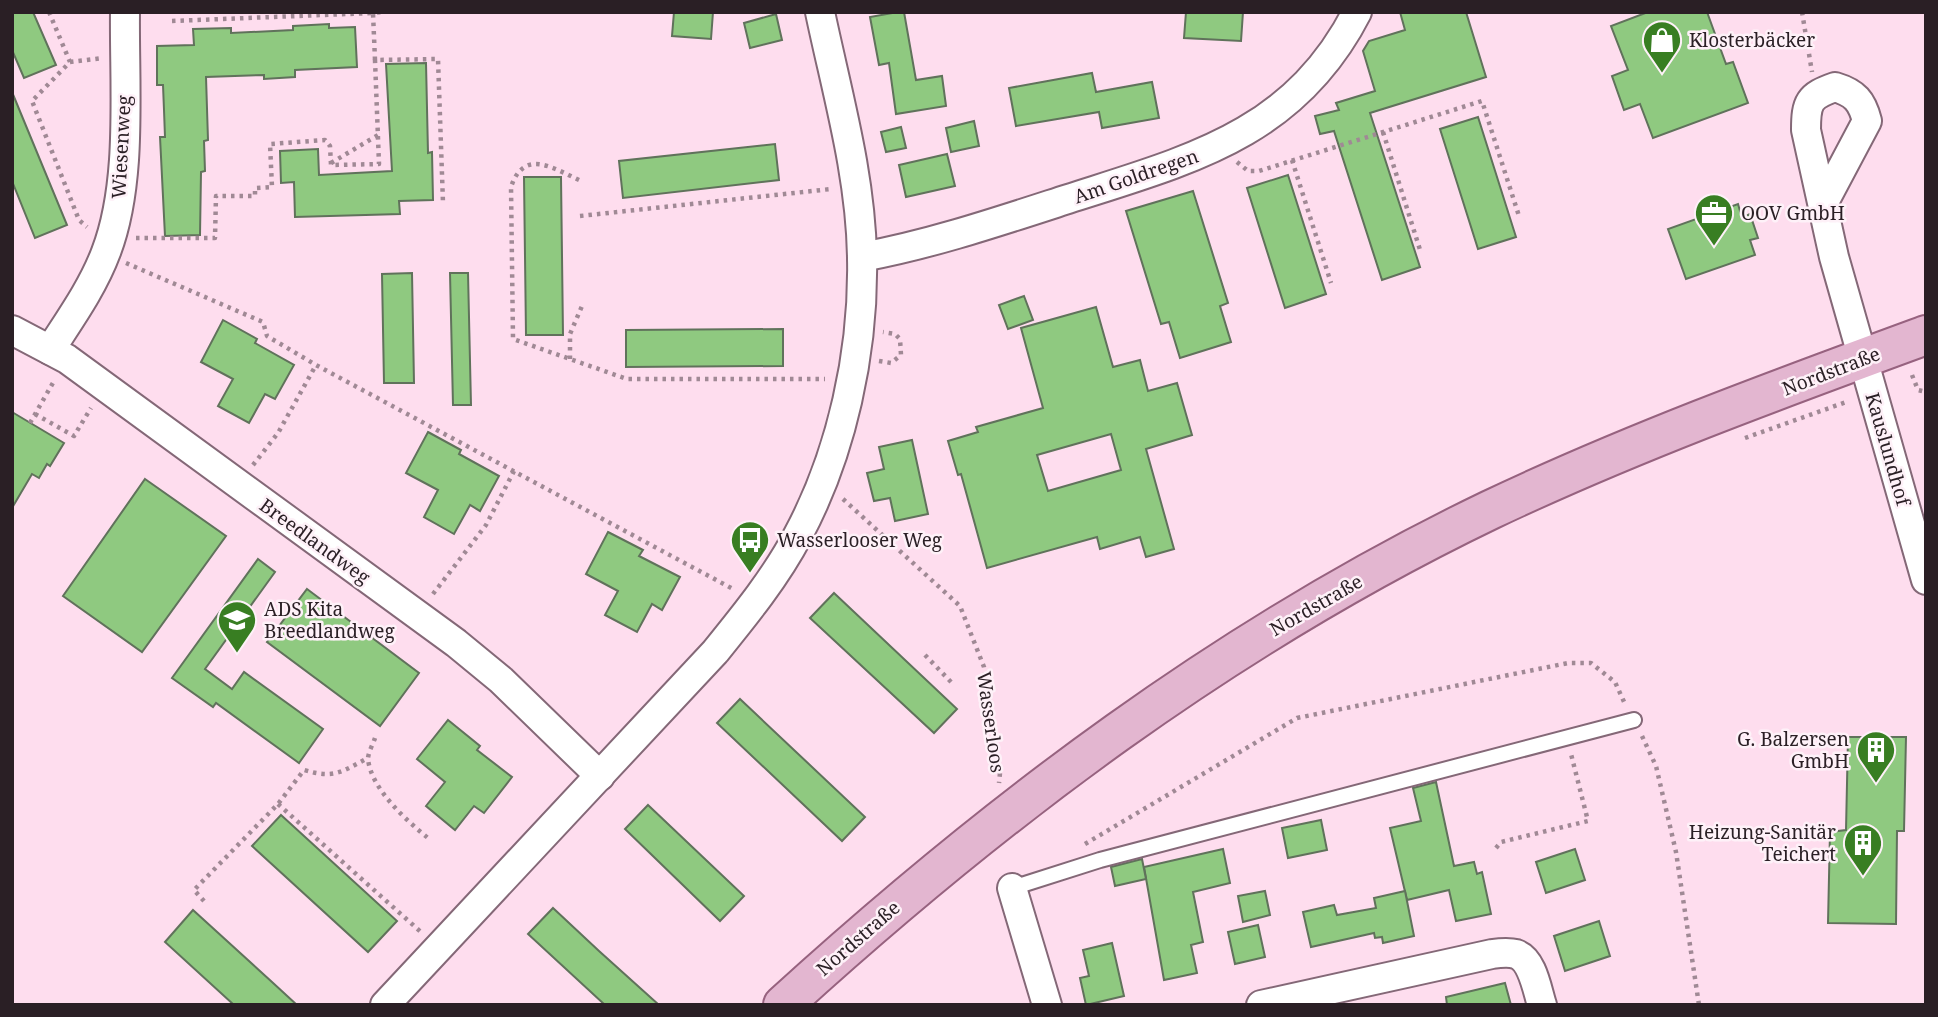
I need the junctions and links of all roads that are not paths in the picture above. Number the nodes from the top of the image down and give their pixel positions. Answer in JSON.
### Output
{"nodes":[{"id":1,"x":125,"y":12,"type":"edge"},
{"id":2,"x":820,"y":12,"type":"edge"},
{"id":3,"x":1357,"y":12,"type":"edge"},
{"id":4,"x":1823,"y":204,"type":"dead end"},
{"id":5,"x":863,"y":257,"type":"junction"},
{"id":6,"x":12,"y":330,"type":"edge"},
{"id":7,"x":50,"y":350,"type":"junction"},
{"id":8,"x":1922,"y":353,"type":"edge"},
{"id":9,"x":1867,"y":376,"type":"junction"},
{"id":10,"x":1926,"y":580,"type":"edge"},
{"id":11,"x":1634,"y":720,"type":"dead end"},
{"id":12,"x":600,"y":776,"type":"junction"},
{"id":13,"x":1012,"y":888,"type":"joint"},
{"id":14,"x":385,"y":1005,"type":"edge"},
{"id":15,"x":783,"y":1005,"type":"edge"},
{"id":16,"x":1047,"y":1005,"type":"edge"},
{"id":17,"x":1261,"y":1005,"type":"edge"},
{"id":18,"x":1542,"y":1005,"type":"edge"}],
"edges":[{"from":1,"to":7,"type":"street","name":"Wiesenweg"},
{"from":2,"to":5,"type":"street"},
{"from":3,"to":5,"type":"street","name":"Am Goldregen"},
{"from":4,"to":9,"type":"street","name":"Kauslundhof"},
{"from":5,"to":12,"type":"street"},
{"from":6,"to":7,"type":"street","name":"Breedlandweg"},
{"from":7,"to":12,"type":"street","name":"Breedlandweg"},
{"from":8,"to":9,"type":"main road","name":"Nordstraße"},
{"from":9,"to":10,"type":"street","name":"Kauslundhof"},
{"from":9,"to":15,"type":"main road","name":"Nordstraße"},
{"from":11,"to":13,"type":"lane"},
{"from":12,"to":14,"type":"street"},
{"from":13,"to":16,"type":"street"},
{"from":17,"to":18,"type":"street"}]}
